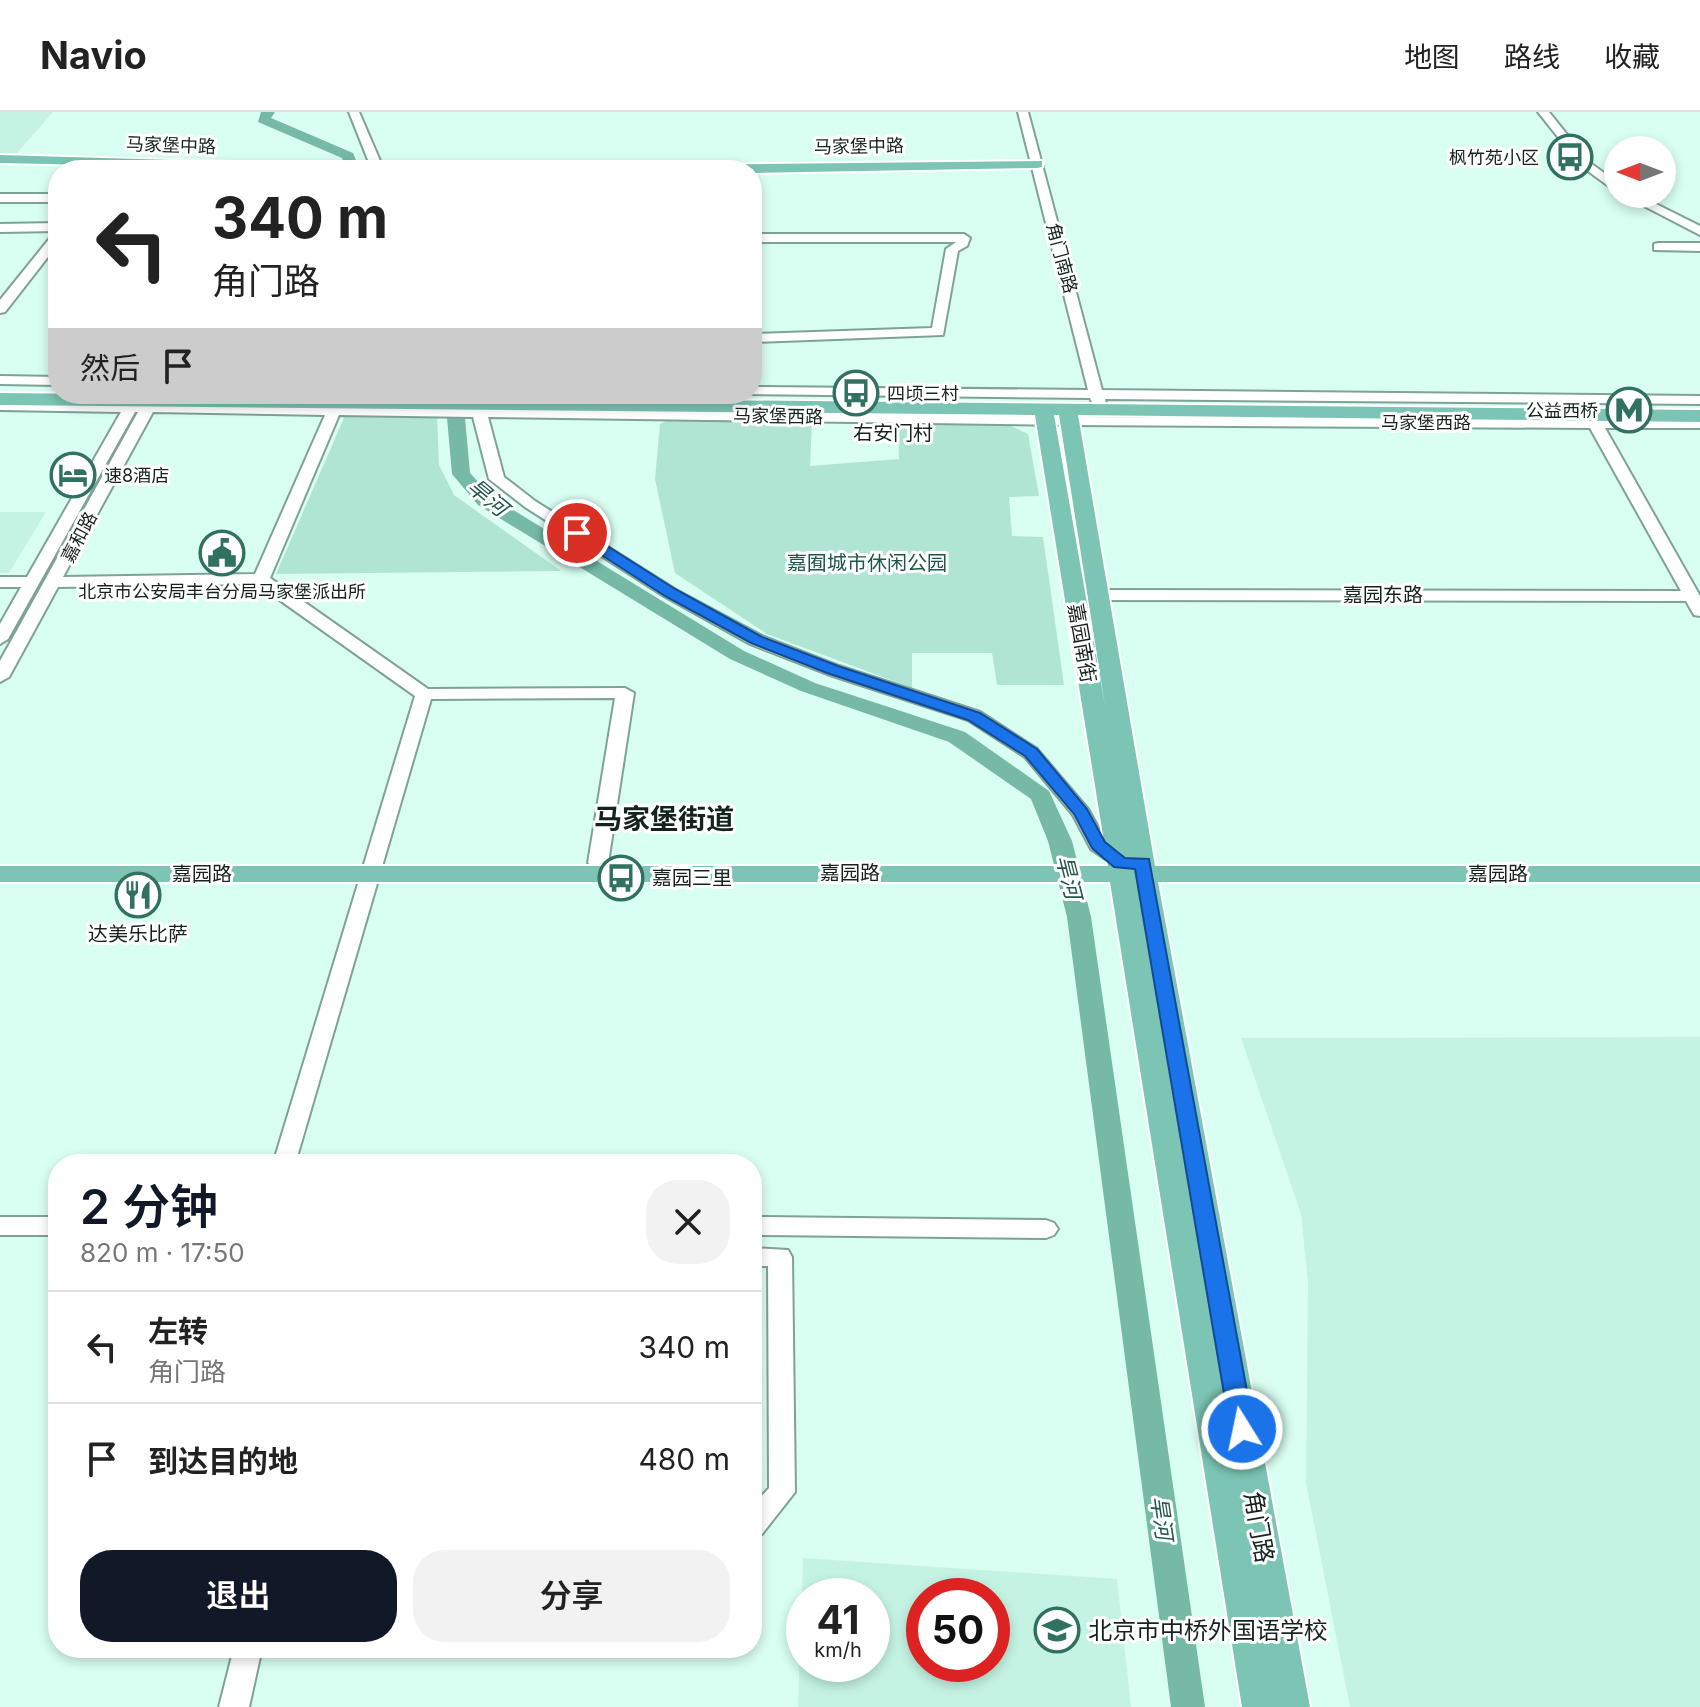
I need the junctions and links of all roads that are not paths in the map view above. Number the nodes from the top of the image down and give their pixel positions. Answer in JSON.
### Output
{"nodes":[{"id":1,"x":354,"y":112,"type":"edge"},
{"id":2,"x":1023,"y":112,"type":"edge"},
{"id":3,"x":1543,"y":112,"type":"edge"},
{"id":4,"x":0,"y":159,"type":"edge"},
{"id":5,"x":374,"y":160,"type":"edge"},
{"id":6,"x":48,"y":162,"type":"edge"},
{"id":7,"x":1037,"y":164,"type":"junction"},
{"id":8,"x":762,"y":169,"type":"edge"},
{"id":9,"x":1604,"y":178,"type":"edge"},
{"id":10,"x":0,"y":198,"type":"edge"},
{"id":11,"x":48,"y":198,"type":"edge"},
{"id":12,"x":1655,"y":208,"type":"edge"},
{"id":13,"x":48,"y":227,"type":"edge"},
{"id":14,"x":0,"y":228,"type":"edge"},
{"id":15,"x":1700,"y":231,"type":"edge"},
{"id":16,"x":762,"y":238,"type":"edge"},
{"id":17,"x":1658,"y":247,"type":"dead end"},
{"id":18,"x":1700,"y":247,"type":"edge"},
{"id":19,"x":48,"y":249,"type":"edge"},
{"id":20,"x":0,"y":309,"type":"edge"},
{"id":21,"x":762,"y":338,"type":"edge"},
{"id":22,"x":0,"y":380,"type":"edge"},
{"id":23,"x":48,"y":381,"type":"edge"},
{"id":24,"x":0,"y":389,"type":"edge"},
{"id":25,"x":48,"y":389,"type":"edge"},
{"id":26,"x":762,"y":391,"type":"edge"},
{"id":27,"x":0,"y":399,"type":"edge"},
{"id":28,"x":1098,"y":399,"type":"junction"},
{"id":29,"x":48,"y":400,"type":"edge"},
{"id":30,"x":1700,"y":400,"type":"edge"},
{"id":31,"x":762,"y":401,"type":"edge"},
{"id":32,"x":57,"y":404,"type":"edge"},
{"id":33,"x":141,"y":404,"type":"edge"},
{"id":34,"x":142,"y":404,"type":"edge"},
{"id":35,"x":225,"y":404,"type":"edge"},
{"id":36,"x":408,"y":404,"type":"edge"},
{"id":37,"x":474,"y":404,"type":"edge"},
{"id":38,"x":555,"y":404,"type":"edge"},
{"id":39,"x":0,"y":406,"type":"edge"},
{"id":40,"x":335,"y":408,"type":"junction"},
{"id":41,"x":1700,"y":408,"type":"edge"},
{"id":42,"x":1044,"y":416,"type":"junction"},
{"id":43,"x":1069,"y":416,"type":"junction"},
{"id":44,"x":1700,"y":416,"type":"edge"},
{"id":45,"x":1595,"y":423,"type":"junction"},
{"id":46,"x":1700,"y":424,"type":"edge"},
{"id":47,"x":261,"y":579,"type":"junction"},
{"id":48,"x":0,"y":582,"type":"edge"},
{"id":49,"x":33,"y":582,"type":"junction"},
{"id":50,"x":55,"y":582,"type":"junction"},
{"id":51,"x":1074,"y":594,"type":"junction"},
{"id":52,"x":1098,"y":595,"type":"junction"},
{"id":53,"x":1696,"y":604,"type":"edge"},
{"id":54,"x":0,"y":639,"type":"edge"},
{"id":55,"x":0,"y":677,"type":"edge"},
{"id":56,"x":424,"y":694,"type":"junction"},
{"id":57,"x":0,"y":862,"type":"edge"},
{"id":58,"x":598,"y":863,"type":"junction"},
{"id":59,"x":1700,"y":863,"type":"edge"},
{"id":60,"x":1026,"y":867,"type":"junction"},
{"id":61,"x":1122,"y":868,"type":"junction"},
{"id":62,"x":371,"y":869,"type":"junction"},
{"id":63,"x":0,"y":874,"type":"edge"},
{"id":64,"x":1700,"y":874,"type":"edge"},
{"id":65,"x":287,"y":1154,"type":"edge"},
{"id":66,"x":0,"y":1226,"type":"edge"},
{"id":67,"x":48,"y":1226,"type":"edge"},
{"id":68,"x":762,"y":1226,"type":"edge"},
{"id":69,"x":1046,"y":1229,"type":"dead end"},
{"id":70,"x":762,"y":1257,"type":"edge"},
{"id":71,"x":762,"y":1515,"type":"edge"},
{"id":72,"x":246,"y":1658,"type":"edge"},
{"id":73,"x":234,"y":1707,"type":"edge"},
{"id":74,"x":1261,"y":1707,"type":"edge"},
{"id":75,"x":1291,"y":1707,"type":"edge"}],
"edges":[{"from":1,"to":5,"type":"street"},
{"from":2,"to":7,"type":"street","name":"角门南路"},
{"from":3,"to":9,"type":"street"},
{"from":4,"to":6,"type":"main road","name":"马家堡中路"},
{"from":7,"to":8,"type":"main road","name":"马家堡中路"},
{"from":7,"to":28,"type":"street","name":"角门南路"},
{"from":10,"to":11,"type":"street"},
{"from":12,"to":15,"type":"street"},
{"from":13,"to":14,"type":"street"},
{"from":16,"to":21,"type":"street"},
{"from":17,"to":18,"type":"street"},
{"from":19,"to":20,"type":"street"},
{"from":22,"to":23,"type":"street"},
{"from":24,"to":25,"type":"main road"},
{"from":26,"to":28,"type":"street","name":"马家堡西路"},
{"from":27,"to":29,"type":"main road","name":"马家堡西路"},
{"from":28,"to":30,"type":"street","name":"马家堡西路"},
{"from":28,"to":31,"type":"main road","name":"马家堡西路"},
{"from":28,"to":41,"type":"main road","name":"马家堡西路"},
{"from":32,"to":39,"type":"street","name":"马家堡西路"},
{"from":33,"to":49,"type":"street","name":"嘉和路"},
{"from":34,"to":50,"type":"street","name":"嘉和路"},
{"from":35,"to":40,"type":"street","name":"马家堡西路"},
{"from":36,"to":40,"type":"street","name":"马家堡西路"},
{"from":37,"to":61,"type":"street"},
{"from":38,"to":42,"type":"main road","name":"马家堡西路"},
{"from":40,"to":47,"type":"street"},
{"from":42,"to":43,"type":"main road","name":"马家堡西路"},
{"from":42,"to":51,"type":"main road","name":"嘉园南街"},
{"from":43,"to":44,"type":"main road","name":"马家堡西路"},
{"from":43,"to":45,"type":"street","name":"马家堡西路"},
{"from":43,"to":52,"type":"main road","name":"嘉园南街"},
{"from":45,"to":46,"type":"street","name":"马家堡西路"},
{"from":45,"to":53,"type":"street"},
{"from":47,"to":50,"type":"street"},
{"from":47,"to":56,"type":"street"},
{"from":48,"to":49,"type":"street"},
{"from":49,"to":54,"type":"street","name":"嘉和路"},
{"from":50,"to":55,"type":"street","name":"嘉和路"},
{"from":51,"to":52,"type":"street","name":"嘉园东路"},
{"from":51,"to":61,"type":"main road","name":"嘉园南街"},
{"from":52,"to":53,"type":"street","name":"嘉园东路"},
{"from":52,"to":61,"type":"main road","name":"嘉园南街"},
{"from":56,"to":58,"type":"street"},
{"from":56,"to":62,"type":"street"},
{"from":57,"to":62,"type":"main road","name":"嘉园路"},
{"from":58,"to":60,"type":"main road","name":"嘉园路"},
{"from":58,"to":62,"type":"main road","name":"嘉园路"},
{"from":59,"to":61,"type":"main road","name":"嘉园路"},
{"from":60,"to":61,"type":"main road","name":"嘉园路"},
{"from":60,"to":62,"type":"main road","name":"嘉园路"},
{"from":61,"to":64,"type":"main road","name":"嘉园路"},
{"from":61,"to":74,"type":"main road","name":"角门路"},
{"from":61,"to":75,"type":"main road","name":"角门路"},
{"from":62,"to":63,"type":"main road","name":"嘉园路"},
{"from":62,"to":65,"type":"street"},
{"from":66,"to":67,"type":"street"},
{"from":68,"to":69,"type":"street"},
{"from":70,"to":71,"type":"street"},
{"from":72,"to":73,"type":"street"}]}
